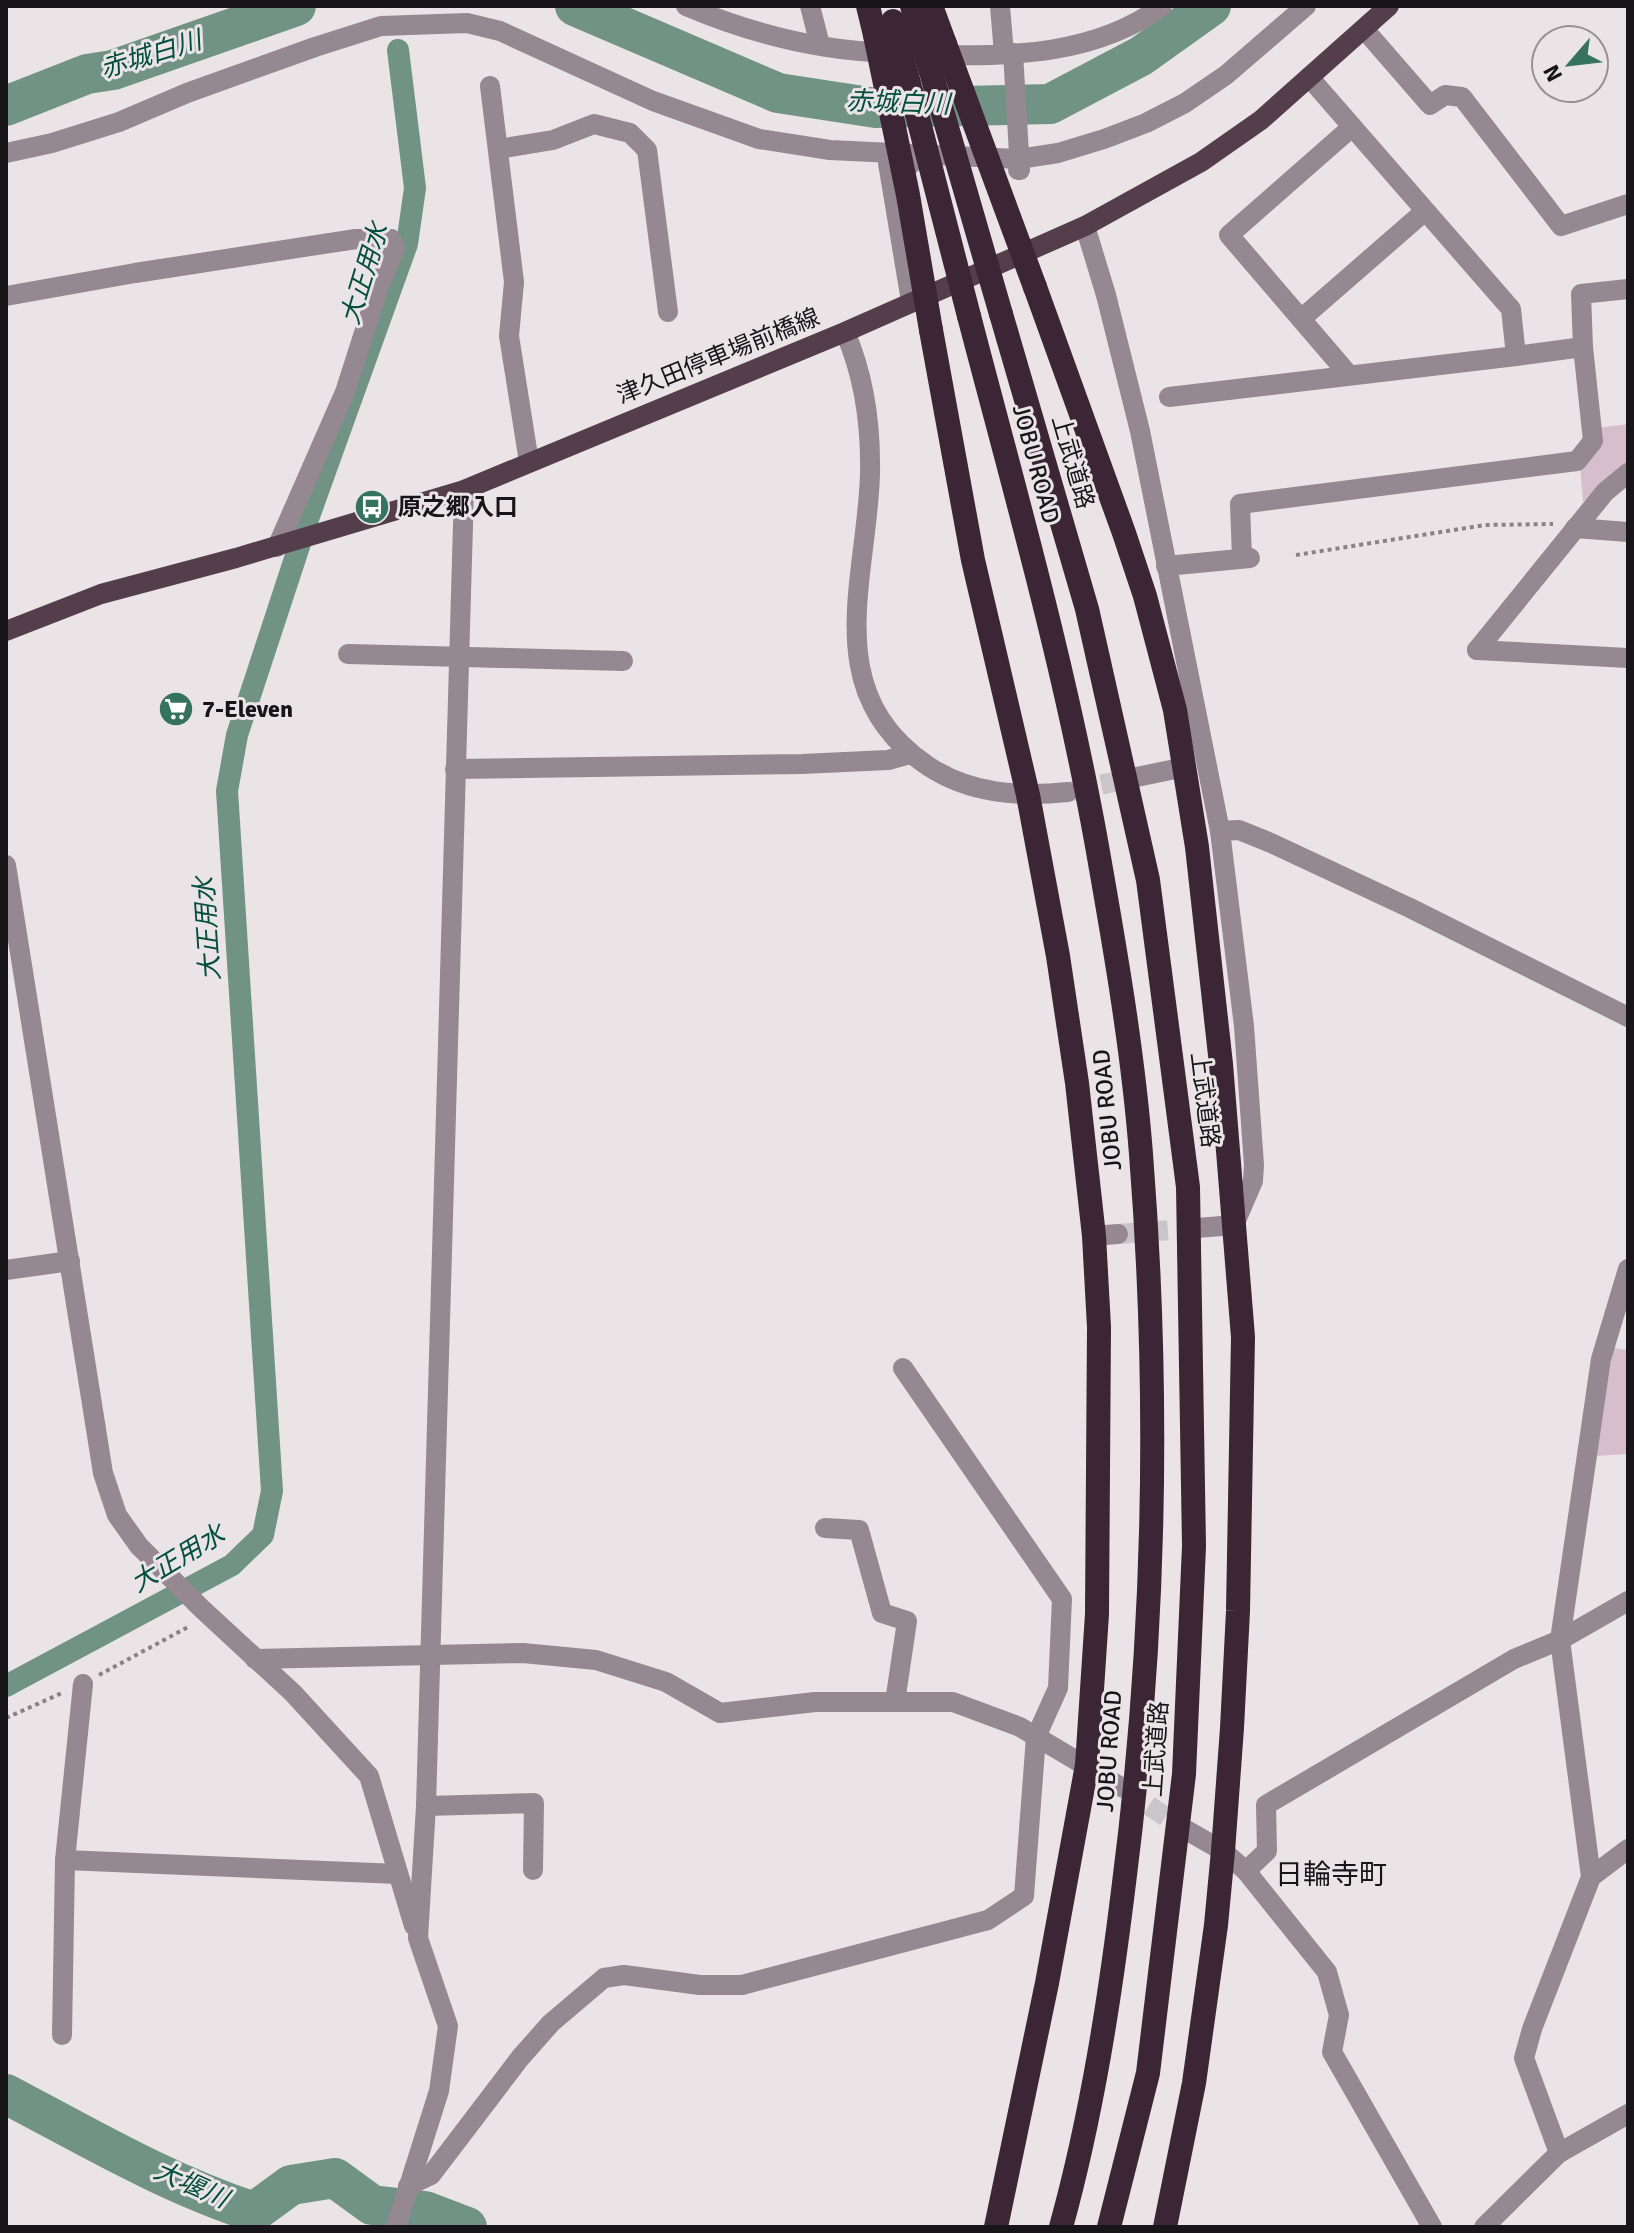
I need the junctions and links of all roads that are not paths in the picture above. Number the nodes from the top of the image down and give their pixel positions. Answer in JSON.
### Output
{"nodes":[{"id":1,"x":686,"y":6,"type":"edge"},
{"id":2,"x":810,"y":6,"type":"edge"},
{"id":3,"x":868,"y":6,"type":"edge"},
{"id":4,"x":931,"y":6,"type":"edge"},
{"id":5,"x":1000,"y":6,"type":"edge"},
{"id":6,"x":1162,"y":6,"type":"edge"},
{"id":7,"x":1306,"y":6,"type":"edge"},
{"id":8,"x":1389,"y":6,"type":"edge"},
{"id":9,"x":892,"y":17,"type":"edge"},
{"id":10,"x":1364,"y":29,"type":"junction"},
{"id":11,"x":820,"y":45,"type":"junction"},
{"id":12,"x":1010,"y":57,"type":"junction"},
{"id":13,"x":1309,"y":77,"type":"junction"},
{"id":14,"x":490,"y":86,"type":"dead end"},
{"id":15,"x":1352,"y":127,"type":"junction"},
{"id":16,"x":498,"y":149,"type":"junction"},
{"id":17,"x":6,"y":153,"type":"edge"},
{"id":18,"x":1019,"y":156,"type":"junction"},
{"id":19,"x":1628,"y":204,"type":"edge"},
{"id":20,"x":1425,"y":211,"type":"junction"},
{"id":21,"x":1085,"y":226,"type":"junction"},
{"id":22,"x":1628,"y":289,"type":"edge"},
{"id":23,"x":6,"y":296,"type":"edge"},
{"id":24,"x":911,"y":301,"type":"junction"},
{"id":25,"x":668,"y":312,"type":"dead end"},
{"id":26,"x":1301,"y":319,"type":"junction"},
{"id":27,"x":845,"y":332,"type":"junction"},
{"id":28,"x":1583,"y":347,"type":"junction"},
{"id":29,"x":1516,"y":356,"type":"junction"},
{"id":30,"x":1349,"y":375,"type":"junction"},
{"id":31,"x":1169,"y":397,"type":"dead end"},
{"id":32,"x":529,"y":462,"type":"junction"},
{"id":33,"x":1628,"y":473,"type":"edge"},
{"id":34,"x":464,"y":490,"type":"junction"},
{"id":35,"x":1577,"y":526,"type":"junction"},
{"id":36,"x":1628,"y":532,"type":"edge"},
{"id":37,"x":280,"y":546,"type":"junction"},
{"id":38,"x":1166,"y":566,"type":"junction"},
{"id":39,"x":6,"y":631,"type":"edge"},
{"id":40,"x":348,"y":654,"type":"dead end"},
{"id":41,"x":459,"y":657,"type":"junction"},
{"id":42,"x":1628,"y":658,"type":"edge"},
{"id":43,"x":623,"y":661,"type":"dead end"},
{"id":44,"x":910,"y":754,"type":"junction"},
{"id":45,"x":1185,"y":767,"type":"junction"},
{"id":46,"x":455,"y":769,"type":"junction"},
{"id":47,"x":1132,"y":778,"type":"tunnel mouth"},
{"id":48,"x":1068,"y":792,"type":"tunnel mouth"},
{"id":49,"x":1028,"y":795,"type":"junction"},
{"id":50,"x":1220,"y":831,"type":"junction"},
{"id":51,"x":6,"y":865,"type":"edge"},
{"id":52,"x":1628,"y":1017,"type":"edge"},
{"id":53,"x":1234,"y":1225,"type":"junction"},
{"id":54,"x":1197,"y":1228,"type":"tunnel mouth"},
{"id":55,"x":70,"y":1261,"type":"junction"},
{"id":56,"x":1628,"y":1269,"type":"edge"},
{"id":57,"x":6,"y":1270,"type":"edge"},
{"id":58,"x":903,"y":1368,"type":"dead end"},
{"id":59,"x":825,"y":1528,"type":"dead end"},
{"id":60,"x":1628,"y":1601,"type":"edge"},
{"id":61,"x":1560,"y":1640,"type":"junction"},
{"id":62,"x":430,"y":1653,"type":"junction"},
{"id":63,"x":255,"y":1659,"type":"junction"},
{"id":64,"x":83,"y":1684,"type":"road end"},
{"id":65,"x":895,"y":1702,"type":"junction"},
{"id":66,"x":1036,"y":1737,"type":"junction"},
{"id":67,"x":1087,"y":1765,"type":"junction"},
{"id":68,"x":1121,"y":1787,"type":"tunnel mouth"},
{"id":69,"x":426,"y":1806,"type":"junction"},
{"id":70,"x":1181,"y":1827,"type":"tunnel mouth"},
{"id":71,"x":1628,"y":1849,"type":"edge"},
{"id":72,"x":1223,"y":1851,"type":"junction"},
{"id":73,"x":65,"y":1860,"type":"junction"},
{"id":74,"x":533,"y":1870,"type":"dead end"},
{"id":75,"x":1246,"y":1871,"type":"junction"},
{"id":76,"x":398,"y":1874,"type":"junction"},
{"id":77,"x":1591,"y":1877,"type":"junction"},
{"id":78,"x":418,"y":1938,"type":"junction"},
{"id":79,"x":62,"y":2035,"type":"dead end"},
{"id":80,"x":1628,"y":2114,"type":"edge"},
{"id":81,"x":1559,"y":2153,"type":"junction"},
{"id":82,"x":405,"y":2193,"type":"junction"},
{"id":83,"x":396,"y":2227,"type":"edge"},
{"id":84,"x":996,"y":2227,"type":"edge"},
{"id":85,"x":1061,"y":2227,"type":"edge"},
{"id":86,"x":1109,"y":2227,"type":"edge"},
{"id":87,"x":1165,"y":2227,"type":"edge"},
{"id":88,"x":1432,"y":2227,"type":"edge"},
{"id":89,"x":1484,"y":2227,"type":"edge"}],
"edges":[{"from":1,"to":11,"type":"street"},
{"from":2,"to":11,"type":"street"},
{"from":3,"to":9,"type":"highway"},
{"from":4,"to":45,"type":"highway","bridge":true},
{"from":5,"to":12,"type":"street"},
{"from":6,"to":12,"type":"street"},
{"from":7,"to":18,"type":"street"},
{"from":8,"to":10,"type":"main road","name":"津久田停車場前橋線"},
{"from":9,"to":49,"type":"highway","bridge":true},
{"from":9,"to":85,"type":"highway","name":"JOBU ROAD","bridge":true},
{"from":9,"to":86,"type":"highway","name":"上武道路","bridge":true},
{"from":10,"to":13,"type":"main road","name":"津久田停車場前橋線"},
{"from":10,"to":19,"type":"street"},
{"from":11,"to":12,"type":"street"},
{"from":12,"to":18,"type":"street"},
{"from":13,"to":15,"type":"street"},
{"from":13,"to":21,"type":"main road","name":"津久田停車場前橋線"},
{"from":14,"to":16,"type":"street"},
{"from":15,"to":20,"type":"street"},
{"from":15,"to":26,"type":"street"},
{"from":16,"to":25,"type":"street"},
{"from":16,"to":32,"type":"street"},
{"from":17,"to":18,"type":"street"},
{"from":18,"to":24,"type":"street"},
{"from":20,"to":26,"type":"street"},
{"from":20,"to":29,"type":"street"},
{"from":21,"to":24,"type":"main road","name":"津久田停車場前橋線"},
{"from":21,"to":38,"type":"street"},
{"from":22,"to":28,"type":"street"},
{"from":23,"to":37,"type":"street"},
{"from":24,"to":27,"type":"main road","name":"津久田停車場前橋線"},
{"from":26,"to":30,"type":"street"},
{"from":27,"to":32,"type":"main road","name":"津久田停車場前橋線"},
{"from":27,"to":44,"type":"street"},
{"from":28,"to":29,"type":"street"},
{"from":28,"to":38,"type":"street"},
{"from":29,"to":30,"type":"street"},
{"from":30,"to":31,"type":"street"},
{"from":32,"to":34,"type":"main road","name":"津久田停車場前橋線"},
{"from":33,"to":35,"type":"street"},
{"from":34,"to":37,"type":"main road","name":"津久田停車場前橋線"},
{"from":34,"to":41,"type":"street"},
{"from":35,"to":36,"type":"street"},
{"from":35,"to":42,"type":"street"},
{"from":37,"to":39,"type":"main road","name":"津久田停車場前橋線"},
{"from":38,"to":50,"type":"street"},
{"from":40,"to":41,"type":"street"},
{"from":41,"to":43,"type":"street"},
{"from":41,"to":46,"type":"street"},
{"from":44,"to":46,"type":"street"},
{"from":44,"to":49,"type":"street"},
{"from":45,"to":47,"type":"street"},
{"from":45,"to":53,"type":"highway"},
{"from":46,"to":62,"type":"street"},
{"from":48,"to":49,"type":"street"},
{"from":49,"to":67,"type":"highway"},
{"from":50,"to":52,"type":"street"},
{"from":50,"to":53,"type":"street"},
{"from":51,"to":55,"type":"street"},
{"from":53,"to":54,"type":"street"},
{"from":53,"to":72,"type":"highway"},
{"from":55,"to":57,"type":"street"},
{"from":55,"to":63,"type":"street"},
{"from":56,"to":61,"type":"street"},
{"from":58,"to":66,"type":"street"},
{"from":59,"to":65,"type":"street"},
{"from":60,"to":61,"type":"street"},
{"from":61,"to":75,"type":"street"},
{"from":61,"to":77,"type":"street"},
{"from":62,"to":63,"type":"street"},
{"from":62,"to":65,"type":"street"},
{"from":62,"to":69,"type":"street"},
{"from":63,"to":76,"type":"street"},
{"from":64,"to":73,"type":"street"},
{"from":65,"to":66,"type":"street"},
{"from":66,"to":67,"type":"street"},
{"from":66,"to":82,"type":"street"},
{"from":67,"to":68,"type":"street"},
{"from":67,"to":84,"type":"highway"},
{"from":69,"to":74,"type":"street"},
{"from":69,"to":78,"type":"street"},
{"from":70,"to":72,"type":"street"},
{"from":71,"to":77,"type":"street"},
{"from":72,"to":75,"type":"street"},
{"from":72,"to":87,"type":"highway"},
{"from":73,"to":76,"type":"street"},
{"from":73,"to":79,"type":"street"},
{"from":75,"to":88,"type":"street"},
{"from":76,"to":78,"type":"street"},
{"from":77,"to":81,"type":"street"},
{"from":78,"to":82,"type":"street"},
{"from":80,"to":81,"type":"street"},
{"from":81,"to":89,"type":"street"},
{"from":82,"to":83,"type":"street"}]}
